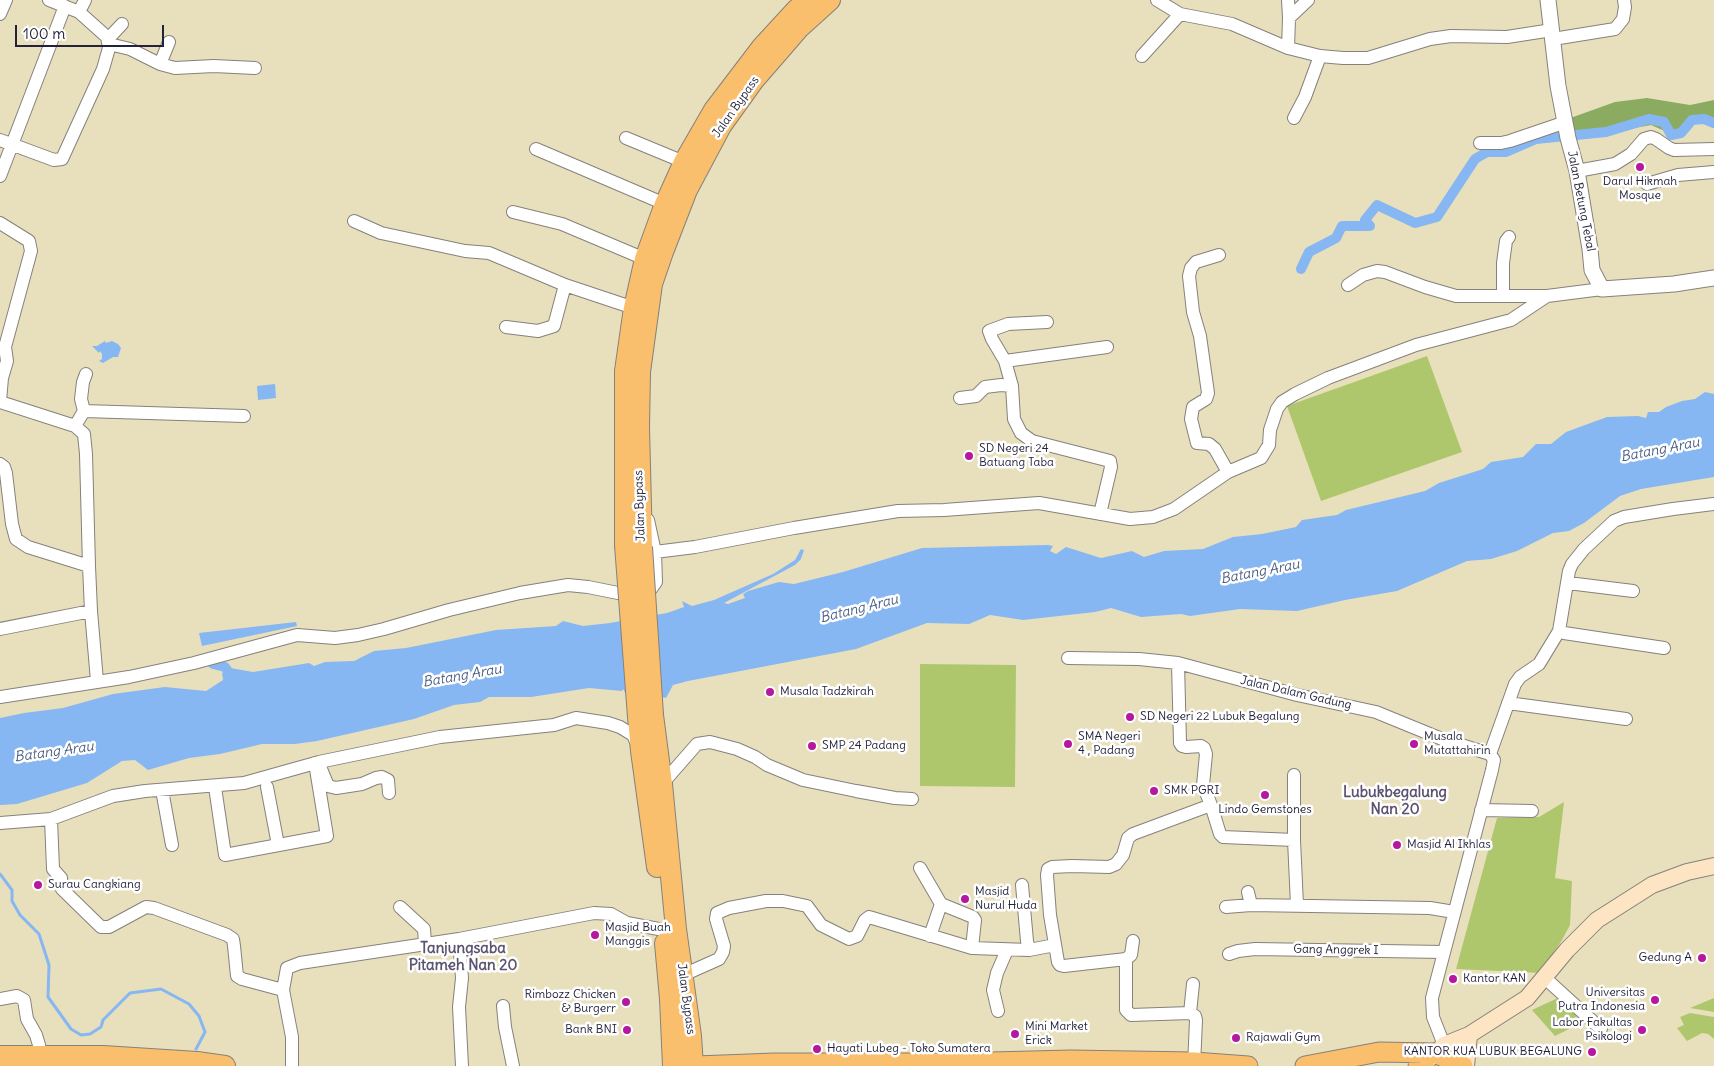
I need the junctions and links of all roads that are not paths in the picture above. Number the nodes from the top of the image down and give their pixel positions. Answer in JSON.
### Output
{"nodes":[{"id":1,"x":6,"y":0,"type":"edge"},
{"id":2,"x":49,"y":0,"type":"edge"},
{"id":3,"x":808,"y":0,"type":"edge"},
{"id":4,"x":830,"y":0,"type":"edge"},
{"id":5,"x":1157,"y":0,"type":"edge"},
{"id":6,"x":1288,"y":0,"type":"edge"},
{"id":7,"x":1308,"y":0,"type":"edge"},
{"id":8,"x":1548,"y":0,"type":"edge"},
{"id":9,"x":1624,"y":0,"type":"edge"},
{"id":10,"x":65,"y":6,"type":"junction"},
{"id":11,"x":82,"y":6,"type":"edge"},
{"id":12,"x":0,"y":14,"type":"edge"},
{"id":13,"x":1180,"y":14,"type":"junction"},
{"id":14,"x":1289,"y":18,"type":"junction"},
{"id":15,"x":122,"y":24,"type":"dead end"},
{"id":16,"x":1552,"y":34,"type":"junction"},
{"id":17,"x":109,"y":42,"type":"junction"},
{"id":18,"x":170,"y":42,"type":"dead end"},
{"id":19,"x":1288,"y":48,"type":"junction"},
{"id":20,"x":1142,"y":56,"type":"dead end"},
{"id":21,"x":1320,"y":56,"type":"junction"},
{"id":22,"x":160,"y":64,"type":"junction"},
{"id":23,"x":255,"y":68,"type":"dead end"},
{"id":24,"x":749,"y":75,"type":"junction"},
{"id":25,"x":1294,"y":118,"type":"dead end"},
{"id":26,"x":1567,"y":129,"type":"junction"},
{"id":27,"x":626,"y":138,"type":"dead end"},
{"id":28,"x":6,"y":142,"type":"edge"},
{"id":29,"x":1480,"y":143,"type":"dead end"},
{"id":30,"x":536,"y":149,"type":"dead end"},
{"id":31,"x":1714,"y":149,"type":"edge"},
{"id":32,"x":684,"y":162,"type":"junction"},
{"id":33,"x":1577,"y":171,"type":"junction"},
{"id":34,"x":1714,"y":172,"type":"edge"},
{"id":35,"x":0,"y":176,"type":"edge"},
{"id":36,"x":1647,"y":184,"type":"dead end"},
{"id":37,"x":665,"y":204,"type":"junction"},
{"id":38,"x":513,"y":212,"type":"dead end"},
{"id":39,"x":354,"y":221,"type":"dead end"},
{"id":40,"x":0,"y":223,"type":"edge"},
{"id":41,"x":1509,"y":237,"type":"dead end"},
{"id":42,"x":1220,"y":255,"type":"dead end"},
{"id":43,"x":645,"y":259,"type":"junction"},
{"id":44,"x":1714,"y":278,"type":"edge"},
{"id":45,"x":646,"y":282,"type":"junction"},
{"id":46,"x":565,"y":285,"type":"junction"},
{"id":47,"x":1348,"y":285,"type":"dead end"},
{"id":48,"x":1602,"y":289,"type":"junction"},
{"id":49,"x":1503,"y":296,"type":"junction"},
{"id":50,"x":1547,"y":296,"type":"junction"},
{"id":51,"x":634,"y":308,"type":"junction"},
{"id":52,"x":1047,"y":322,"type":"dead end"},
{"id":53,"x":506,"y":327,"type":"dead end"},
{"id":54,"x":1106,"y":348,"type":"dead end"},
{"id":55,"x":1005,"y":361,"type":"junction"},
{"id":56,"x":86,"y":374,"type":"dead end"},
{"id":57,"x":1012,"y":386,"type":"junction"},
{"id":58,"x":960,"y":398,"type":"dead end"},
{"id":59,"x":0,"y":402,"type":"edge"},
{"id":60,"x":84,"y":411,"type":"junction"},
{"id":61,"x":244,"y":416,"type":"dead end"},
{"id":62,"x":75,"y":426,"type":"junction"},
{"id":63,"x":0,"y":464,"type":"edge"},
{"id":64,"x":1228,"y":472,"type":"junction"},
{"id":65,"x":1714,"y":504,"type":"edge"},
{"id":66,"x":1100,"y":514,"type":"junction"},
{"id":67,"x":640,"y":548,"type":"junction"},
{"id":68,"x":89,"y":566,"type":"junction"},
{"id":69,"x":1568,"y":583,"type":"junction"},
{"id":70,"x":1633,"y":591,"type":"dead end"},
{"id":71,"x":91,"y":611,"type":"junction"},
{"id":72,"x":0,"y":629,"type":"edge"},
{"id":73,"x":1560,"y":631,"type":"junction"},
{"id":74,"x":1664,"y":648,"type":"dead end"},
{"id":75,"x":1068,"y":658,"type":"dead end"},
{"id":76,"x":1178,"y":663,"type":"junction"},
{"id":77,"x":97,"y":681,"type":"junction"},
{"id":78,"x":0,"y":697,"type":"edge"},
{"id":79,"x":1508,"y":703,"type":"junction"},
{"id":80,"x":645,"y":716,"type":"junction"},
{"id":81,"x":1626,"y":718,"type":"dead end"},
{"id":82,"x":640,"y":751,"type":"junction"},
{"id":83,"x":1490,"y":754,"type":"junction"},
{"id":84,"x":317,"y":763,"type":"junction"},
{"id":85,"x":1294,"y":776,"type":"dead end"},
{"id":86,"x":662,"y":784,"type":"junction"},
{"id":87,"x":215,"y":787,"type":"junction"},
{"id":88,"x":268,"y":787,"type":"dead end"},
{"id":89,"x":162,"y":790,"type":"junction"},
{"id":90,"x":389,"y":794,"type":"dead end"},
{"id":91,"x":912,"y":798,"type":"dead end"},
{"id":92,"x":1211,"y":806,"type":"junction"},
{"id":93,"x":1481,"y":810,"type":"junction"},
{"id":94,"x":1532,"y":811,"type":"dead end"},
{"id":95,"x":51,"y":819,"type":"junction"},
{"id":96,"x":0,"y":823,"type":"edge"},
{"id":97,"x":1294,"y":840,"type":"junction"},
{"id":98,"x":172,"y":844,"type":"dead end"},
{"id":99,"x":278,"y":845,"type":"junction"},
{"id":100,"x":1714,"y":866,"type":"edge"},
{"id":101,"x":920,"y":868,"type":"dead end"},
{"id":102,"x":1022,"y":885,"type":"dead end"},
{"id":103,"x":941,"y":904,"type":"junction"},
{"id":104,"x":1297,"y":904,"type":"junction"},
{"id":105,"x":1226,"y":907,"type":"dead end"},
{"id":106,"x":400,"y":908,"type":"dead end"},
{"id":107,"x":1454,"y":912,"type":"junction"},
{"id":108,"x":664,"y":930,"type":"junction"},
{"id":109,"x":930,"y":936,"type":"junction"},
{"id":110,"x":459,"y":939,"type":"junction"},
{"id":111,"x":1133,"y":941,"type":"dead end"},
{"id":112,"x":425,"y":944,"type":"junction"},
{"id":113,"x":1055,"y":945,"type":"junction"},
{"id":114,"x":972,"y":948,"type":"junction"},
{"id":115,"x":1007,"y":950,"type":"junction"},
{"id":116,"x":1029,"y":950,"type":"junction"},
{"id":117,"x":1444,"y":952,"type":"junction"},
{"id":118,"x":1229,"y":954,"type":"dead end"},
{"id":119,"x":1126,"y":959,"type":"junction"},
{"id":120,"x":683,"y":978,"type":"junction"},
{"id":121,"x":1546,"y":978,"type":"junction"},
{"id":122,"x":1193,"y":984,"type":"dead end"},
{"id":123,"x":283,"y":990,"type":"junction"},
{"id":124,"x":0,"y":999,"type":"edge"},
{"id":125,"x":503,"y":1006,"type":"dead end"},
{"id":126,"x":998,"y":1011,"type":"dead end"},
{"id":127,"x":1190,"y":1013,"type":"junction"},
{"id":128,"x":1601,"y":1029,"type":"dead end"},
{"id":129,"x":1469,"y":1035,"type":"junction"},
{"id":130,"x":0,"y":1056,"type":"edge"},
{"id":131,"x":40,"y":1056,"type":"junction"},
{"id":132,"x":1432,"y":1057,"type":"edge"},
{"id":133,"x":1078,"y":1063,"type":"edge"},
{"id":134,"x":1194,"y":1064,"type":"edge"},
{"id":135,"x":225,"y":1066,"type":"edge"},
{"id":136,"x":292,"y":1066,"type":"edge"},
{"id":137,"x":462,"y":1066,"type":"edge"},
{"id":138,"x":513,"y":1066,"type":"edge"},
{"id":139,"x":673,"y":1066,"type":"edge"},
{"id":140,"x":694,"y":1066,"type":"edge"},
{"id":141,"x":1248,"y":1066,"type":"edge"},
{"id":142,"x":1304,"y":1066,"type":"edge"},
{"id":143,"x":1418,"y":1066,"type":"edge"},
{"id":144,"x":1464,"y":1066,"type":"edge"}],
"edges":[{"from":1,"to":12,"type":"street"},
{"from":2,"to":10,"type":"street"},
{"from":3,"to":24,"type":"highway","name":"Jalan Bypass"},
{"from":4,"to":24,"type":"highway","name":"Jalan Bypass"},
{"from":5,"to":13,"type":"street"},
{"from":6,"to":14,"type":"street"},
{"from":7,"to":14,"type":"street"},
{"from":8,"to":16,"type":"street","name":"Jalan Betung Tebal"},
{"from":9,"to":16,"type":"street"},
{"from":10,"to":11,"type":"street"},
{"from":10,"to":28,"type":"street"},
{"from":11,"to":17,"type":"street"},
{"from":13,"to":19,"type":"street"},
{"from":13,"to":20,"type":"street"},
{"from":14,"to":19,"type":"street"},
{"from":15,"to":17,"type":"street"},
{"from":16,"to":21,"type":"street"},
{"from":16,"to":26,"type":"street","name":"Jalan Betung Tebal"},
{"from":17,"to":22,"type":"street"},
{"from":17,"to":28,"type":"street"},
{"from":18,"to":22,"type":"street"},
{"from":19,"to":21,"type":"street"},
{"from":21,"to":25,"type":"street"},
{"from":22,"to":23,"type":"street"},
{"from":24,"to":32,"type":"highway","name":"Jalan Bypass"},
{"from":24,"to":45,"type":"highway","name":"Jalan Bypass"},
{"from":26,"to":29,"type":"street"},
{"from":26,"to":33,"type":"street","name":"Jalan Betung Tebal"},
{"from":27,"to":32,"type":"street"},
{"from":28,"to":35,"type":"street"},
{"from":30,"to":37,"type":"street"},
{"from":31,"to":33,"type":"street"},
{"from":32,"to":37,"type":"highway","name":"Jalan Bypass"},
{"from":33,"to":48,"type":"street","name":"Jalan Betung Tebal"},
{"from":34,"to":36,"type":"street"},
{"from":37,"to":43,"type":"highway","name":"Jalan Bypass"},
{"from":38,"to":43,"type":"street"},
{"from":39,"to":46,"type":"street"},
{"from":40,"to":59,"type":"street"},
{"from":41,"to":49,"type":"street"},
{"from":42,"to":64,"type":"street"},
{"from":43,"to":45,"type":"highway","name":"Jalan Bypass"},
{"from":44,"to":48,"type":"street"},
{"from":45,"to":51,"type":"highway","name":"Jalan Bypass"},
{"from":45,"to":67,"type":"highway","name":"Jalan Bypass"},
{"from":46,"to":51,"type":"street"},
{"from":46,"to":53,"type":"street"},
{"from":47,"to":49,"type":"street"},
{"from":48,"to":50,"type":"street"},
{"from":49,"to":50,"type":"street"},
{"from":50,"to":64,"type":"street"},
{"from":51,"to":67,"type":"highway","name":"Jalan Bypass"},
{"from":52,"to":55,"type":"street"},
{"from":54,"to":55,"type":"street"},
{"from":55,"to":57,"type":"street"},
{"from":56,"to":60,"type":"street"},
{"from":57,"to":58,"type":"street"},
{"from":57,"to":66,"type":"street"},
{"from":59,"to":62,"type":"street"},
{"from":60,"to":61,"type":"street"},
{"from":60,"to":62,"type":"street"},
{"from":62,"to":68,"type":"street"},
{"from":63,"to":68,"type":"street"},
{"from":64,"to":66,"type":"street"},
{"from":65,"to":69,"type":"street"},
{"from":66,"to":67,"type":"street"},
{"from":67,"to":77,"type":"street"},
{"from":67,"to":80,"type":"highway","name":"Jalan Bypass","bridge":true},
{"from":68,"to":71,"type":"street"},
{"from":69,"to":70,"type":"street"},
{"from":69,"to":73,"type":"street"},
{"from":71,"to":72,"type":"street"},
{"from":71,"to":77,"type":"street"},
{"from":73,"to":74,"type":"street"},
{"from":73,"to":79,"type":"street"},
{"from":75,"to":76,"type":"street","name":"Jalan Dalam Gadung"},
{"from":76,"to":83,"type":"street","name":"Jalan Dalam Gadung"},
{"from":76,"to":92,"type":"street"},
{"from":77,"to":78,"type":"street"},
{"from":79,"to":81,"type":"street"},
{"from":79,"to":83,"type":"street"},
{"from":80,"to":82,"type":"highway","name":"Jalan Bypass"},
{"from":80,"to":86,"type":"highway","name":"Jalan Bypass"},
{"from":82,"to":84,"type":"street"},
{"from":82,"to":108,"type":"highway","name":"Jalan Bypass"},
{"from":83,"to":93,"type":"street"},
{"from":84,"to":87,"type":"street"},
{"from":84,"to":90,"type":"street"},
{"from":84,"to":99,"type":"street"},
{"from":85,"to":97,"type":"street"},
{"from":86,"to":91,"type":"street"},
{"from":86,"to":120,"type":"highway","name":"Jalan Bypass"},
{"from":87,"to":89,"type":"street"},
{"from":87,"to":99,"type":"street"},
{"from":88,"to":99,"type":"street"},
{"from":89,"to":95,"type":"street"},
{"from":89,"to":98,"type":"street"},
{"from":92,"to":97,"type":"street"},
{"from":92,"to":113,"type":"street"},
{"from":93,"to":94,"type":"street"},
{"from":93,"to":107,"type":"street"},
{"from":95,"to":96,"type":"street"},
{"from":95,"to":123,"type":"street"},
{"from":97,"to":104,"type":"street"},
{"from":100,"to":121,"type":"main road"},
{"from":101,"to":103,"type":"street"},
{"from":102,"to":116,"type":"street"},
{"from":103,"to":109,"type":"street"},
{"from":103,"to":114,"type":"street"},
{"from":104,"to":105,"type":"street"},
{"from":104,"to":107,"type":"street"},
{"from":106,"to":112,"type":"street"},
{"from":107,"to":117,"type":"street"},
{"from":108,"to":110,"type":"street"},
{"from":108,"to":139,"type":"highway","name":"Jalan Bypass"},
{"from":109,"to":114,"type":"street"},
{"from":109,"to":120,"type":"street"},
{"from":110,"to":112,"type":"street"},
{"from":110,"to":137,"type":"street"},
{"from":111,"to":119,"type":"street"},
{"from":112,"to":123,"type":"street"},
{"from":113,"to":116,"type":"street"},
{"from":113,"to":119,"type":"street"},
{"from":114,"to":115,"type":"street"},
{"from":115,"to":116,"type":"street"},
{"from":115,"to":126,"type":"street"},
{"from":117,"to":118,"type":"street","name":"Gang Anggrek I"},
{"from":117,"to":132,"type":"street"},
{"from":119,"to":127,"type":"street"},
{"from":120,"to":140,"type":"highway","name":"Jalan Bypass"},
{"from":121,"to":128,"type":"street"},
{"from":121,"to":129,"type":"main road"},
{"from":122,"to":127,"type":"street"},
{"from":123,"to":136,"type":"street"},
{"from":124,"to":131,"type":"street"},
{"from":125,"to":138,"type":"street"},
{"from":127,"to":134,"type":"street"},
{"from":129,"to":132,"type":"main road"},
{"from":129,"to":144,"type":"main road"},
{"from":130,"to":131,"type":"highway"},
{"from":131,"to":135,"type":"highway"},
{"from":132,"to":142,"type":"main road"},
{"from":132,"to":143,"type":"main road"},
{"from":132,"to":144,"type":"main road"},
{"from":133,"to":134,"type":"main road"},
{"from":133,"to":140,"type":"main road"},
{"from":134,"to":141,"type":"main road"}]}
